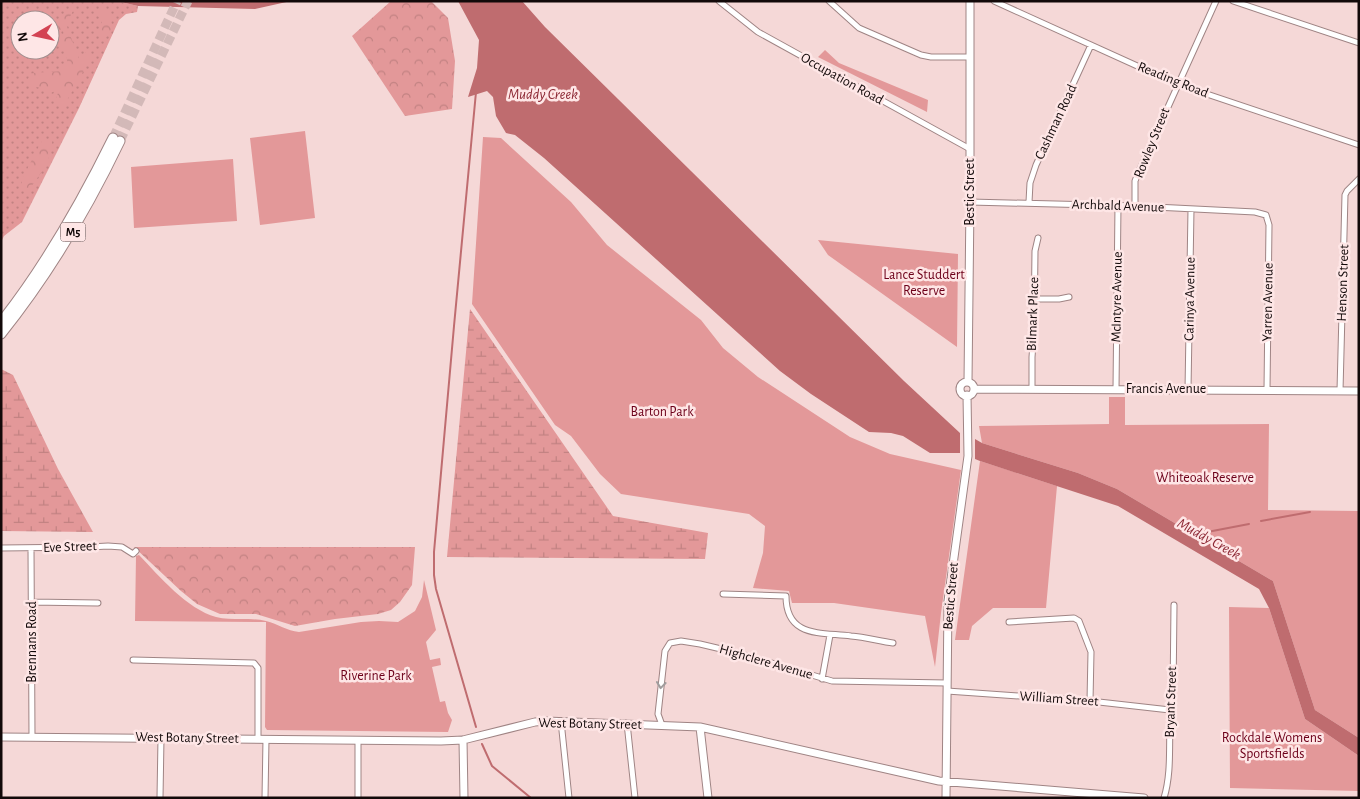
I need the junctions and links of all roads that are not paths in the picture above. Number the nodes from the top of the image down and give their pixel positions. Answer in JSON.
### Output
{"nodes":[{"id":1,"x":719,"y":1,"type":"edge"},
{"id":2,"x":829,"y":1,"type":"edge"},
{"id":3,"x":970,"y":1,"type":"edge"},
{"id":4,"x":994,"y":1,"type":"edge"},
{"id":5,"x":1216,"y":1,"type":"edge"},
{"id":6,"x":1221,"y":1,"type":"edge"},
{"id":7,"x":1233,"y":1,"type":"edge"},
{"id":8,"x":1359,"y":43,"type":"edge"},
{"id":9,"x":1091,"y":45,"type":"junction"},
{"id":10,"x":970,"y":58,"type":"junction"},
{"id":11,"x":1177,"y":84,"type":"junction"},
{"id":12,"x":117,"y":139,"type":"tunnel mouth"},
{"id":13,"x":1359,"y":145,"type":"edge"},
{"id":14,"x":970,"y":149,"type":"junction"},
{"id":15,"x":1359,"y":179,"type":"edge"},
{"id":16,"x":970,"y":202,"type":"junction"},
{"id":17,"x":1029,"y":202,"type":"junction"},
{"id":18,"x":1118,"y":205,"type":"junction"},
{"id":19,"x":1135,"y":206,"type":"junction"},
{"id":20,"x":1191,"y":209,"type":"junction"},
{"id":21,"x":1266,"y":216,"type":"joint"},
{"id":22,"x":1038,"y":238,"type":"dead end"},
{"id":23,"x":1069,"y":297,"type":"dead end"},
{"id":24,"x":1035,"y":299,"type":"junction"},
{"id":25,"x":12,"y":315,"type":"junction"},
{"id":26,"x":1,"y":322,"type":"edge"},
{"id":27,"x":1,"y":334,"type":"edge"},
{"id":28,"x":968,"y":382,"type":"junction"},
{"id":29,"x":974,"y":389,"type":"junction"},
{"id":30,"x":1032,"y":389,"type":"junction"},
{"id":31,"x":1116,"y":389,"type":"junction"},
{"id":32,"x":1188,"y":390,"type":"junction"},
{"id":33,"x":1267,"y":390,"type":"junction"},
{"id":34,"x":1340,"y":391,"type":"junction"},
{"id":35,"x":1359,"y":391,"type":"edge"},
{"id":36,"x":967,"y":395,"type":"junction"},
{"id":37,"x":1,"y":548,"type":"edge"},
{"id":38,"x":31,"y":548,"type":"junction"},
{"id":39,"x":136,"y":551,"type":"dead end"},
{"id":40,"x":723,"y":594,"type":"dead end"},
{"id":41,"x":31,"y":602,"type":"junction"},
{"id":42,"x":98,"y":603,"type":"dead end"},
{"id":43,"x":1174,"y":605,"type":"dead end"},
{"id":44,"x":1009,"y":622,"type":"dead end"},
{"id":45,"x":830,"y":635,"type":"junction"},
{"id":46,"x":893,"y":643,"type":"dead end"},
{"id":47,"x":133,"y":660,"type":"dead end"},
{"id":48,"x":822,"y":679,"type":"junction"},
{"id":49,"x":947,"y":687,"type":"junction"},
{"id":50,"x":1090,"y":701,"type":"junction"},
{"id":51,"x":1170,"y":710,"type":"junction"},
{"id":52,"x":561,"y":721,"type":"junction"},
{"id":53,"x":627,"y":723,"type":"junction"},
{"id":54,"x":662,"y":725,"type":"junction"},
{"id":55,"x":700,"y":727,"type":"junction"},
{"id":56,"x":1,"y":737,"type":"edge"},
{"id":57,"x":32,"y":737,"type":"junction"},
{"id":58,"x":161,"y":738,"type":"junction"},
{"id":59,"x":258,"y":739,"type":"junction"},
{"id":60,"x":266,"y":739,"type":"junction"},
{"id":61,"x":358,"y":740,"type":"junction"},
{"id":62,"x":463,"y":740,"type":"junction"},
{"id":63,"x":946,"y":782,"type":"junction"},
{"id":64,"x":160,"y":798,"type":"edge"},
{"id":65,"x":265,"y":798,"type":"edge"},
{"id":66,"x":358,"y":798,"type":"edge"},
{"id":67,"x":464,"y":798,"type":"edge"},
{"id":68,"x":569,"y":798,"type":"edge"},
{"id":69,"x":635,"y":798,"type":"edge"},
{"id":70,"x":708,"y":798,"type":"edge"},
{"id":71,"x":946,"y":798,"type":"edge"},
{"id":72,"x":1144,"y":798,"type":"edge"},
{"id":73,"x":1164,"y":798,"type":"edge"}],
"edges":[{"from":1,"to":14,"type":"street","name":"Occupation Road"},
{"from":2,"to":10,"type":"street"},
{"from":3,"to":10,"type":"main road","name":"Bestic Street"},
{"from":4,"to":9,"type":"street","name":"Reading Road"},
{"from":5,"to":6,"type":"street"},
{"from":5,"to":11,"type":"street","name":"Rowley Street"},
{"from":7,"to":8,"type":"street"},
{"from":9,"to":11,"type":"street","name":"Reading Road"},
{"from":9,"to":17,"type":"street","name":"Cashman Road"},
{"from":10,"to":14,"type":"main road","name":"Bestic Street"},
{"from":11,"to":13,"type":"street","name":"Reading Road"},
{"from":11,"to":19,"type":"street","name":"Rowley Street"},
{"from":12,"to":25,"type":"highway","number":"M5"},
{"from":14,"to":16,"type":"main road","name":"Bestic Street"},
{"from":15,"to":34,"type":"street","name":"Henson Street"},
{"from":16,"to":17,"type":"street","name":"Archbald Avenue"},
{"from":16,"to":28,"type":"main road","name":"Bestic Street"},
{"from":17,"to":18,"type":"street","name":"Archbald Avenue"},
{"from":18,"to":19,"type":"street","name":"Archbald Avenue"},
{"from":18,"to":31,"type":"street","name":"McIntyre Avenue"},
{"from":19,"to":20,"type":"street","name":"Archbald Avenue"},
{"from":20,"to":21,"type":"street","name":"Archbald Avenue"},
{"from":20,"to":32,"type":"street","name":"Carinya Avenue"},
{"from":21,"to":33,"type":"street","name":"Yarren Avenue"},
{"from":22,"to":24,"type":"street","name":"Bilmark Place"},
{"from":23,"to":24,"type":"street"},
{"from":24,"to":30,"type":"street","name":"Bilmark Place"},
{"from":25,"to":26,"type":"highway","number":"M5"},
{"from":25,"to":27,"type":"highway","number":"M5"},
{"from":28,"to":29,"type":"main road"},
{"from":28,"to":36,"type":"main road"},
{"from":29,"to":30,"type":"main road","name":"Francis Avenue"},
{"from":29,"to":36,"type":"main road"},
{"from":30,"to":31,"type":"main road","name":"Francis Avenue"},
{"from":31,"to":32,"type":"main road","name":"Francis Avenue"},
{"from":32,"to":33,"type":"main road","name":"Francis Avenue"},
{"from":33,"to":34,"type":"main road","name":"Francis Avenue"},
{"from":34,"to":35,"type":"main road","name":"Francis Avenue"},
{"from":36,"to":49,"type":"main road","name":"Bestic Street"},
{"from":37,"to":38,"type":"street","name":"Eve Street"},
{"from":38,"to":39,"type":"street","name":"Eve Street"},
{"from":38,"to":41,"type":"street","name":"Brennans Road"},
{"from":40,"to":45,"type":"street"},
{"from":41,"to":42,"type":"street"},
{"from":41,"to":57,"type":"street","name":"Brennans Road"},
{"from":43,"to":51,"type":"street","name":"Bryant Street"},
{"from":44,"to":50,"type":"street"},
{"from":45,"to":46,"type":"street"},
{"from":45,"to":48,"type":"street"},
{"from":47,"to":59,"type":"street"},
{"from":48,"to":49,"type":"street","name":"Highclere Avenue"},
{"from":48,"to":54,"type":"street","name":"Highclere Avenue","one_way":true},
{"from":49,"to":50,"type":"street","name":"William Street"},
{"from":49,"to":63,"type":"main road","name":"Bestic Street"},
{"from":50,"to":51,"type":"street","name":"William Street"},
{"from":51,"to":73,"type":"street","name":"Bryant Street"},
{"from":52,"to":53,"type":"main road","name":"West Botany Street"},
{"from":52,"to":62,"type":"main road","name":"West Botany Street"},
{"from":52,"to":68,"type":"street"},
{"from":53,"to":54,"type":"main road","name":"West Botany Street"},
{"from":53,"to":69,"type":"street"},
{"from":54,"to":55,"type":"main road","name":"West Botany Street"},
{"from":55,"to":63,"type":"main road","name":"West Botany Street"},
{"from":55,"to":70,"type":"main road"},
{"from":56,"to":57,"type":"main road","name":"West Botany Street"},
{"from":57,"to":58,"type":"main road","name":"West Botany Street"},
{"from":58,"to":59,"type":"main road","name":"West Botany Street"},
{"from":58,"to":64,"type":"street"},
{"from":59,"to":60,"type":"main road","name":"West Botany Street"},
{"from":60,"to":61,"type":"main road","name":"West Botany Street"},
{"from":60,"to":65,"type":"street"},
{"from":61,"to":62,"type":"main road","name":"West Botany Street"},
{"from":61,"to":66,"type":"street"},
{"from":62,"to":67,"type":"main road"},
{"from":63,"to":71,"type":"main road","name":"Bestic Street"},
{"from":63,"to":72,"type":"main road","name":"West Botany Street"}]}
